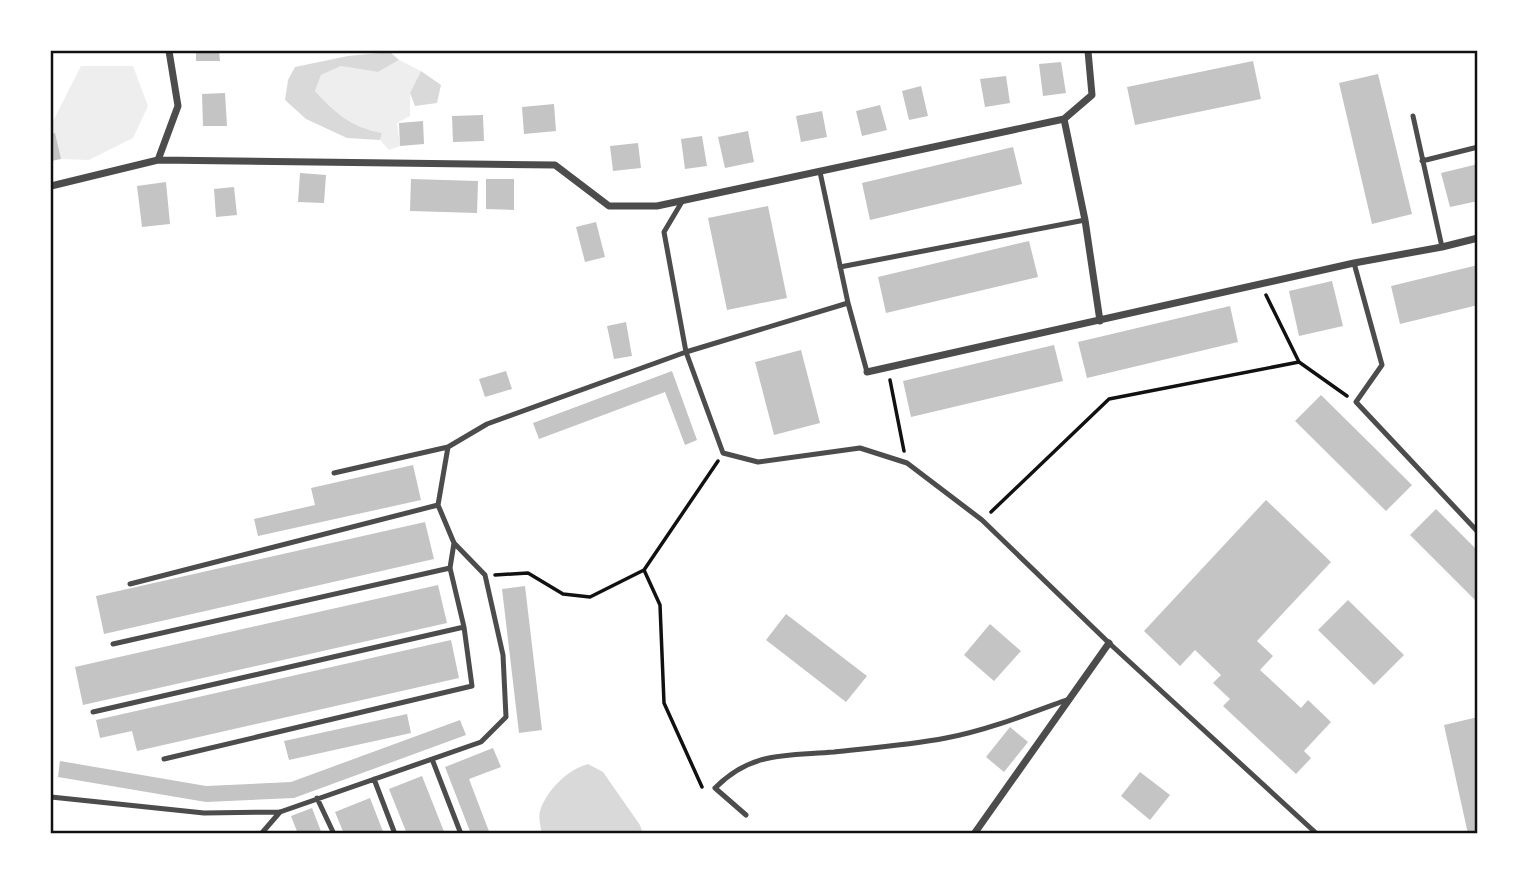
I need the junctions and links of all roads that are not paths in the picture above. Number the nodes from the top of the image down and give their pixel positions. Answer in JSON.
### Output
{"nodes":[{"id":1,"x":169,"y":51,"type":"edge"},
{"id":2,"x":1088,"y":51,"type":"edge"},
{"id":3,"x":1413,"y":116,"type":"dead end"},
{"id":4,"x":1064,"y":119,"type":"junction"},
{"id":5,"x":1478,"y":147,"type":"edge"},
{"id":6,"x":158,"y":160,"type":"junction"},
{"id":7,"x":1422,"y":161,"type":"junction"},
{"id":8,"x":820,"y":172,"type":"junction"},
{"id":9,"x":51,"y":186,"type":"edge"},
{"id":10,"x":683,"y":200,"type":"junction"},
{"id":11,"x":1085,"y":220,"type":"junction"},
{"id":12,"x":1478,"y":238,"type":"edge"},
{"id":13,"x":1442,"y":247,"type":"junction"},
{"id":14,"x":1354,"y":263,"type":"junction"},
{"id":15,"x":841,"y":267,"type":"junction"},
{"id":16,"x":848,"y":303,"type":"junction"},
{"id":17,"x":1100,"y":321,"type":"junction"},
{"id":18,"x":686,"y":352,"type":"junction"},
{"id":19,"x":867,"y":372,"type":"joint"},
{"id":20,"x":448,"y":447,"type":"junction"},
{"id":21,"x":334,"y":472,"type":"dead end"},
{"id":22,"x":438,"y":505,"type":"junction"},
{"id":23,"x":1478,"y":532,"type":"edge"},
{"id":24,"x":454,"y":543,"type":"junction"},
{"id":25,"x":450,"y":568,"type":"junction"},
{"id":26,"x":131,"y":584,"type":"dead end"},
{"id":27,"x":464,"y":627,"type":"junction"},
{"id":28,"x":113,"y":643,"type":"dead end"},
{"id":29,"x":1110,"y":643,"type":"junction"},
{"id":30,"x":1069,"y":699,"type":"junction"},
{"id":31,"x":93,"y":712,"type":"dead end"},
{"id":32,"x":164,"y":759,"type":"dead end"},
{"id":33,"x":432,"y":759,"type":"junction"},
{"id":34,"x":374,"y":779,"type":"junction"},
{"id":35,"x":51,"y":797,"type":"edge"},
{"id":36,"x":317,"y":799,"type":"junction"},
{"id":37,"x":280,"y":812,"type":"junction"},
{"id":38,"x":746,"y":815,"type":"dead end"},
{"id":39,"x":261,"y":834,"type":"edge"},
{"id":40,"x":334,"y":834,"type":"edge"},
{"id":41,"x":395,"y":834,"type":"edge"},
{"id":42,"x":461,"y":834,"type":"edge"},
{"id":43,"x":974,"y":834,"type":"edge"},
{"id":44,"x":1317,"y":834,"type":"edge"}],
"edges":[{"from":1,"to":6,"type":"street"},
{"from":2,"to":4,"type":"street"},
{"from":3,"to":7,"type":"lane"},
{"from":4,"to":8,"type":"street"},
{"from":4,"to":11,"type":"street"},
{"from":5,"to":7,"type":"lane"},
{"from":6,"to":9,"type":"street"},
{"from":6,"to":10,"type":"street"},
{"from":7,"to":13,"type":"lane"},
{"from":8,"to":10,"type":"street"},
{"from":8,"to":15,"type":"lane"},
{"from":10,"to":18,"type":"lane"},
{"from":11,"to":15,"type":"lane"},
{"from":11,"to":17,"type":"street"},
{"from":12,"to":13,"type":"street"},
{"from":13,"to":14,"type":"street"},
{"from":14,"to":17,"type":"street"},
{"from":14,"to":23,"type":"lane"},
{"from":15,"to":16,"type":"lane"},
{"from":16,"to":18,"type":"lane"},
{"from":16,"to":19,"type":"lane"},
{"from":17,"to":19,"type":"street"},
{"from":18,"to":20,"type":"lane"},
{"from":18,"to":29,"type":"lane"},
{"from":20,"to":21,"type":"lane"},
{"from":20,"to":22,"type":"lane"},
{"from":22,"to":24,"type":"lane"},
{"from":22,"to":26,"type":"lane"},
{"from":24,"to":25,"type":"lane"},
{"from":24,"to":33,"type":"lane"},
{"from":25,"to":27,"type":"lane"},
{"from":25,"to":28,"type":"lane"},
{"from":27,"to":31,"type":"lane"},
{"from":27,"to":32,"type":"lane"},
{"from":29,"to":30,"type":"street"},
{"from":29,"to":44,"type":"lane"},
{"from":30,"to":38,"type":"lane"},
{"from":30,"to":43,"type":"street"},
{"from":33,"to":34,"type":"lane"},
{"from":33,"to":42,"type":"lane"},
{"from":34,"to":36,"type":"lane"},
{"from":34,"to":41,"type":"lane"},
{"from":35,"to":37,"type":"lane"},
{"from":36,"to":37,"type":"lane"},
{"from":36,"to":40,"type":"lane"},
{"from":37,"to":39,"type":"lane"}]}
